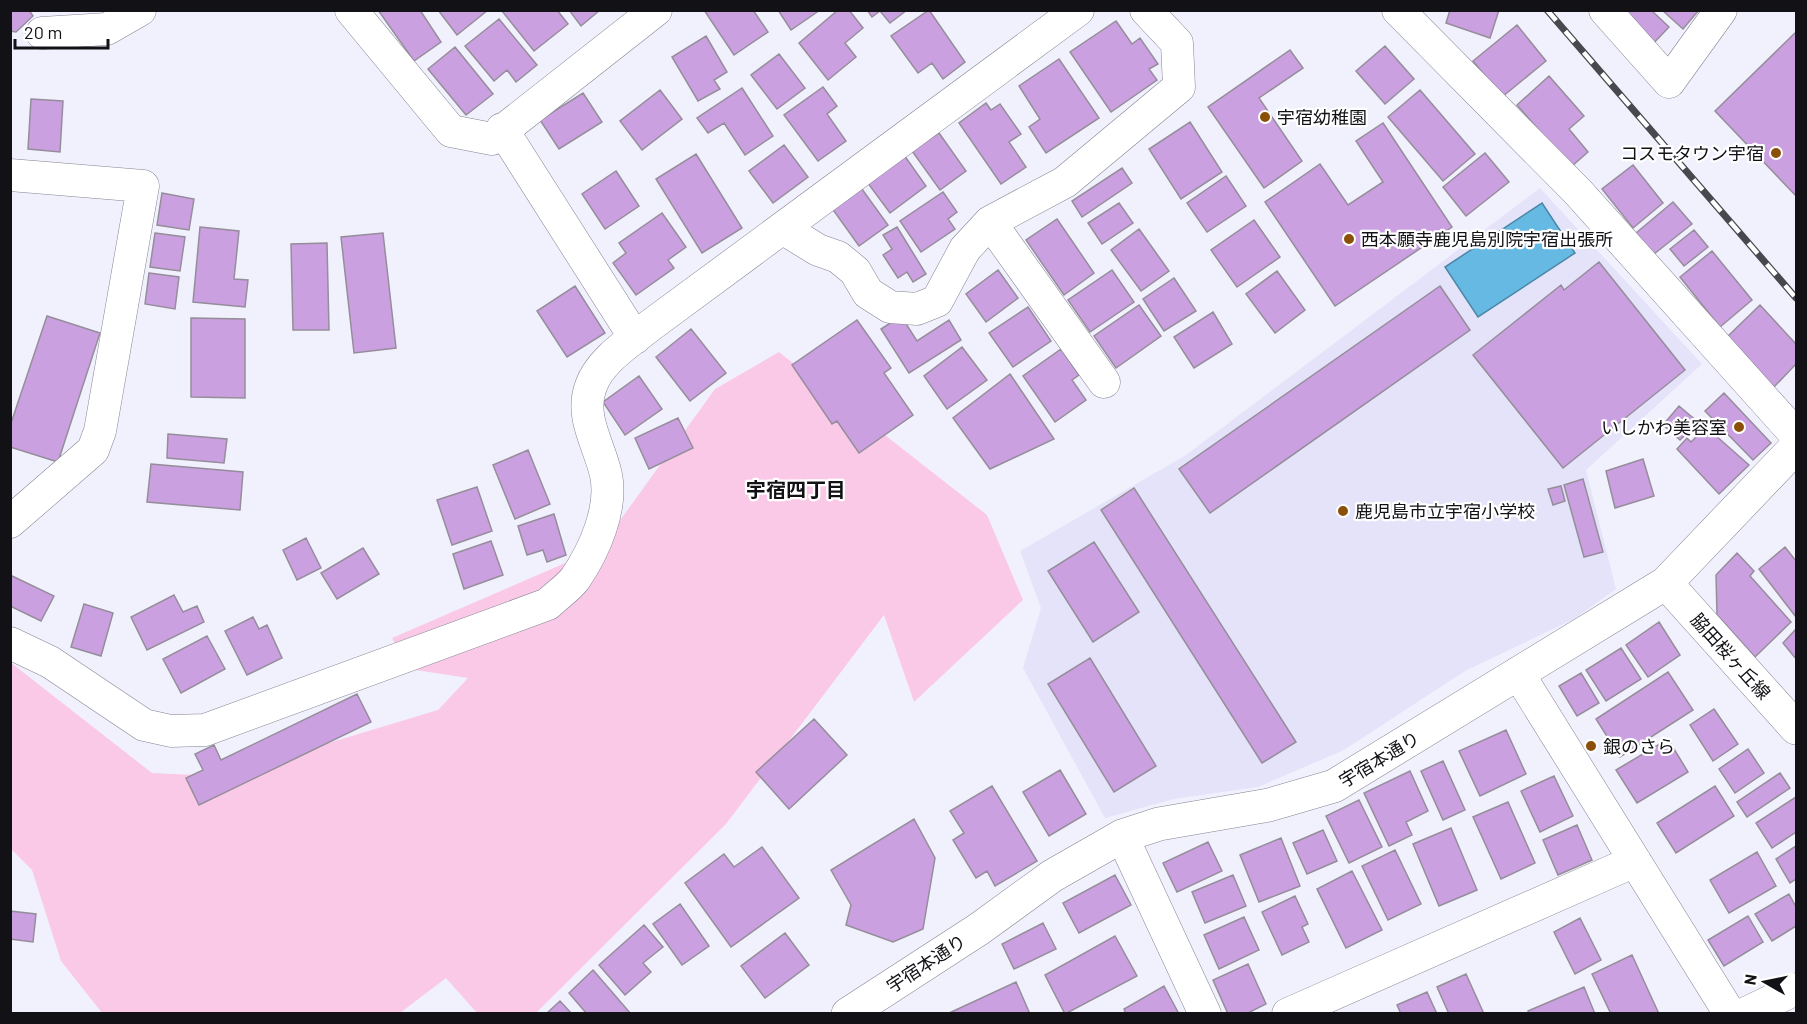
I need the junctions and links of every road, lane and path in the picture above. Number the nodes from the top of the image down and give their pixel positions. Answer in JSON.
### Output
{"nodes":[{"id":1,"x":140,"y":10,"type":"edge"},
{"id":2,"x":351,"y":10,"type":"edge"},
{"id":3,"x":656,"y":10,"type":"edge"},
{"id":4,"x":1078,"y":10,"type":"edge"},
{"id":5,"x":1146,"y":10,"type":"edge"},
{"id":6,"x":1398,"y":10,"type":"edge"},
{"id":7,"x":1605,"y":10,"type":"edge"},
{"id":8,"x":1721,"y":10,"type":"edge"},
{"id":9,"x":42,"y":33,"type":"dead end"},
{"id":10,"x":502,"y":129,"type":"junction"},
{"id":11,"x":10,"y":175,"type":"edge"},
{"id":12,"x":990,"y":222,"type":"junction"},
{"id":13,"x":784,"y":229,"type":"junction"},
{"id":14,"x":635,"y":338,"type":"junction"},
{"id":15,"x":1104,"y":382,"type":"dead end"},
{"id":16,"x":1797,"y":435,"type":"edge"},
{"id":17,"x":1797,"y":447,"type":"edge"},
{"id":18,"x":10,"y":522,"type":"edge"},
{"id":19,"x":1666,"y":583,"type":"junction"},
{"id":20,"x":10,"y":643,"type":"edge"},
{"id":21,"x":1518,"y":673,"type":"junction"},
{"id":22,"x":1797,"y":728,"type":"edge"},
{"id":23,"x":1122,"y":836,"type":"junction"},
{"id":24,"x":1635,"y":861,"type":"junction"},
{"id":25,"x":1797,"y":989,"type":"edge"},
{"id":26,"x":848,"y":1014,"type":"edge"},
{"id":27,"x":1205,"y":1014,"type":"edge"},
{"id":28,"x":1288,"y":1014,"type":"edge"},
{"id":29,"x":1730,"y":1014,"type":"edge"},
{"id":30,"x":1744,"y":1014,"type":"edge"}],
"edges":[{"from":1,"to":9,"type":"street"},
{"from":2,"to":10,"type":"street"},
{"from":3,"to":10,"type":"street"},
{"from":4,"to":13,"type":"street"},
{"from":5,"to":12,"type":"street"},
{"from":6,"to":16,"type":"street"},
{"from":7,"to":8,"type":"street"},
{"from":10,"to":14,"type":"street"},
{"from":11,"to":18,"type":"street"},
{"from":12,"to":13,"type":"street"},
{"from":12,"to":15,"type":"street"},
{"from":13,"to":14,"type":"street"},
{"from":14,"to":20,"type":"street"},
{"from":17,"to":19,"type":"street","name":"宇宿本通り"},
{"from":19,"to":21,"type":"street","name":"宇宿本通り"},
{"from":19,"to":22,"type":"street","name":"脇田桜ヶ丘線"},
{"from":21,"to":23,"type":"street","name":"宇宿本通り"},
{"from":21,"to":24,"type":"street"},
{"from":23,"to":26,"type":"street","name":"宇宿本通り"},
{"from":23,"to":27,"type":"street"},
{"from":24,"to":28,"type":"street"},
{"from":24,"to":29,"type":"street"},
{"from":25,"to":30,"type":"street"}]}
